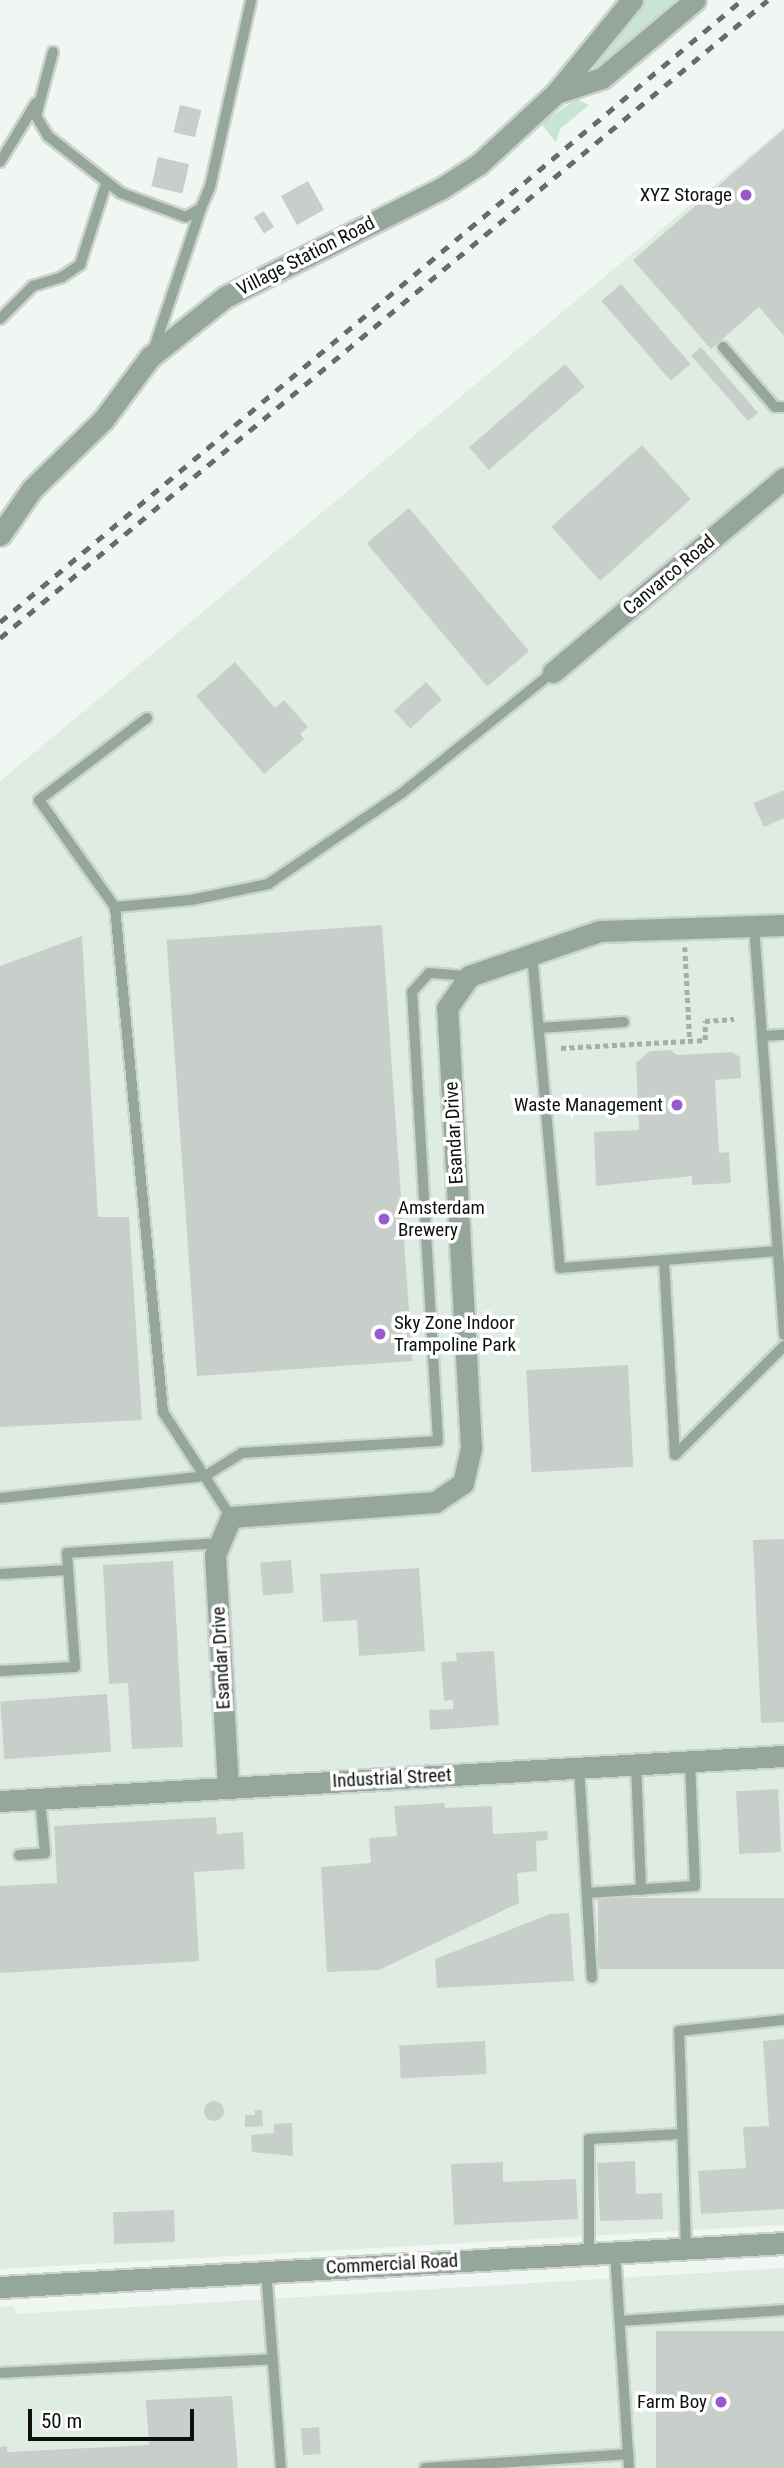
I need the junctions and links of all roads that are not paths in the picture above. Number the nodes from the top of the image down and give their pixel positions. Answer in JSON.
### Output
{"nodes":[{"id":1,"x":251,"y":0,"type":"edge"},
{"id":2,"x":632,"y":0,"type":"edge"},
{"id":3,"x":695,"y":0,"type":"edge"},
{"id":4,"x":53,"y":52,"type":"dead end"},
{"id":5,"x":43,"y":92,"type":"junction"},
{"id":6,"x":556,"y":93,"type":"junction"},
{"id":7,"x":0,"y":162,"type":"edge"},
{"id":8,"x":106,"y":184,"type":"junction"},
{"id":9,"x":201,"y":208,"type":"junction"},
{"id":10,"x":0,"y":319,"type":"edge"},
{"id":11,"x":723,"y":347,"type":"dead end"},
{"id":12,"x":150,"y":357,"type":"junction"},
{"id":13,"x":784,"y":407,"type":"edge"},
{"id":14,"x":784,"y":478,"type":"edge"},
{"id":15,"x":0,"y":535,"type":"edge"},
{"id":16,"x":553,"y":673,"type":"joint"},
{"id":17,"x":147,"y":718,"type":"dead end"},
{"id":18,"x":115,"y":907,"type":"junction"},
{"id":19,"x":784,"y":925,"type":"edge"},
{"id":20,"x":754,"y":926,"type":"junction"},
{"id":21,"x":532,"y":954,"type":"junction"},
{"id":22,"x":469,"y":976,"type":"junction"},
{"id":23,"x":624,"y":1022,"type":"dead end"},
{"id":24,"x":540,"y":1028,"type":"junction"},
{"id":25,"x":784,"y":1035,"type":"edge"},
{"id":26,"x":762,"y":1036,"type":"junction"},
{"id":27,"x":778,"y":1251,"type":"junction"},
{"id":28,"x":664,"y":1260,"type":"junction"},
{"id":29,"x":784,"y":1335,"type":"edge"},
{"id":30,"x":784,"y":1346,"type":"edge"},
{"id":31,"x":205,"y":1476,"type":"junction"},
{"id":32,"x":0,"y":1498,"type":"edge"},
{"id":33,"x":231,"y":1517,"type":"junction"},
{"id":34,"x":220,"y":1543,"type":"junction"},
{"id":35,"x":68,"y":1570,"type":"junction"},
{"id":36,"x":0,"y":1574,"type":"edge"},
{"id":37,"x":0,"y":1671,"type":"edge"},
{"id":38,"x":784,"y":1756,"type":"edge"},
{"id":39,"x":690,"y":1761,"type":"junction"},
{"id":40,"x":636,"y":1764,"type":"junction"},
{"id":41,"x":579,"y":1767,"type":"junction"},
{"id":42,"x":228,"y":1787,"type":"junction"},
{"id":43,"x":40,"y":1798,"type":"junction"},
{"id":44,"x":0,"y":1801,"type":"edge"},
{"id":45,"x":19,"y":1855,"type":"dead end"},
{"id":46,"x":641,"y":1890,"type":"junction"},
{"id":47,"x":587,"y":1893,"type":"junction"},
{"id":48,"x":592,"y":1978,"type":"dead end"},
{"id":49,"x":784,"y":2020,"type":"edge"},
{"id":50,"x":682,"y":2134,"type":"junction"},
{"id":51,"x":784,"y":2243,"type":"edge"},
{"id":52,"x":685,"y":2248,"type":"junction"},
{"id":53,"x":615,"y":2252,"type":"junction"},
{"id":54,"x":589,"y":2253,"type":"junction"},
{"id":55,"x":266,"y":2270,"type":"junction"},
{"id":56,"x":0,"y":2287,"type":"edge"},
{"id":57,"x":784,"y":2310,"type":"edge"},
{"id":58,"x":620,"y":2321,"type":"junction"},
{"id":59,"x":273,"y":2359,"type":"junction"},
{"id":60,"x":0,"y":2373,"type":"edge"},
{"id":61,"x":628,"y":2454,"type":"junction"},
{"id":62,"x":281,"y":2468,"type":"edge"},
{"id":63,"x":425,"y":2468,"type":"edge"},
{"id":64,"x":629,"y":2468,"type":"edge"}],
"edges":[{"from":1,"to":9,"type":"lane"},
{"from":2,"to":6,"type":"street","name":"Village Station Road"},
{"from":3,"to":6,"type":"street"},
{"from":4,"to":5,"type":"lane"},
{"from":5,"to":7,"type":"lane"},
{"from":5,"to":8,"type":"lane"},
{"from":6,"to":12,"type":"street","name":"Village Station Road"},
{"from":8,"to":9,"type":"lane"},
{"from":8,"to":10,"type":"lane"},
{"from":9,"to":12,"type":"lane"},
{"from":11,"to":13,"type":"lane"},
{"from":12,"to":15,"type":"street","name":"Village Station Road"},
{"from":14,"to":16,"type":"street","name":"Canvarco Road"},
{"from":16,"to":18,"type":"lane"},
{"from":17,"to":18,"type":"lane"},
{"from":18,"to":31,"type":"lane"},
{"from":19,"to":20,"type":"street"},
{"from":20,"to":21,"type":"street"},
{"from":20,"to":26,"type":"lane"},
{"from":21,"to":22,"type":"street"},
{"from":21,"to":24,"type":"lane"},
{"from":22,"to":31,"type":"lane"},
{"from":22,"to":33,"type":"street","name":"Esandar Drive"},
{"from":23,"to":24,"type":"lane"},
{"from":24,"to":28,"type":"lane"},
{"from":25,"to":26,"type":"lane"},
{"from":26,"to":27,"type":"lane"},
{"from":27,"to":28,"type":"lane"},
{"from":27,"to":29,"type":"lane"},
{"from":28,"to":30,"type":"lane"},
{"from":31,"to":32,"type":"lane"},
{"from":31,"to":33,"type":"lane"},
{"from":33,"to":34,"type":"street","name":"Esandar Drive"},
{"from":34,"to":35,"type":"lane"},
{"from":34,"to":42,"type":"street","name":"Esandar Drive"},
{"from":35,"to":36,"type":"lane"},
{"from":35,"to":37,"type":"lane"},
{"from":38,"to":39,"type":"street","name":"Industrial Street"},
{"from":39,"to":40,"type":"street","name":"Industrial Street"},
{"from":39,"to":46,"type":"lane"},
{"from":40,"to":41,"type":"street","name":"Industrial Street"},
{"from":40,"to":46,"type":"lane"},
{"from":41,"to":42,"type":"street","name":"Industrial Street"},
{"from":41,"to":47,"type":"lane"},
{"from":42,"to":43,"type":"street","name":"Industrial Street"},
{"from":43,"to":44,"type":"street","name":"Industrial Street"},
{"from":43,"to":45,"type":"lane"},
{"from":46,"to":47,"type":"lane"},
{"from":47,"to":48,"type":"lane"},
{"from":49,"to":50,"type":"lane"},
{"from":50,"to":52,"type":"lane"},
{"from":50,"to":54,"type":"lane"},
{"from":51,"to":52,"type":"street","name":"Commercial Road"},
{"from":52,"to":53,"type":"street","name":"Commercial Road"},
{"from":53,"to":54,"type":"street","name":"Commercial Road"},
{"from":53,"to":58,"type":"lane"},
{"from":54,"to":55,"type":"street","name":"Commercial Road"},
{"from":55,"to":56,"type":"street","name":"Commercial Road"},
{"from":55,"to":59,"type":"lane"},
{"from":57,"to":58,"type":"lane"},
{"from":58,"to":61,"type":"lane"},
{"from":59,"to":60,"type":"lane"},
{"from":59,"to":62,"type":"lane"},
{"from":61,"to":63,"type":"lane"},
{"from":61,"to":64,"type":"lane"}]}
